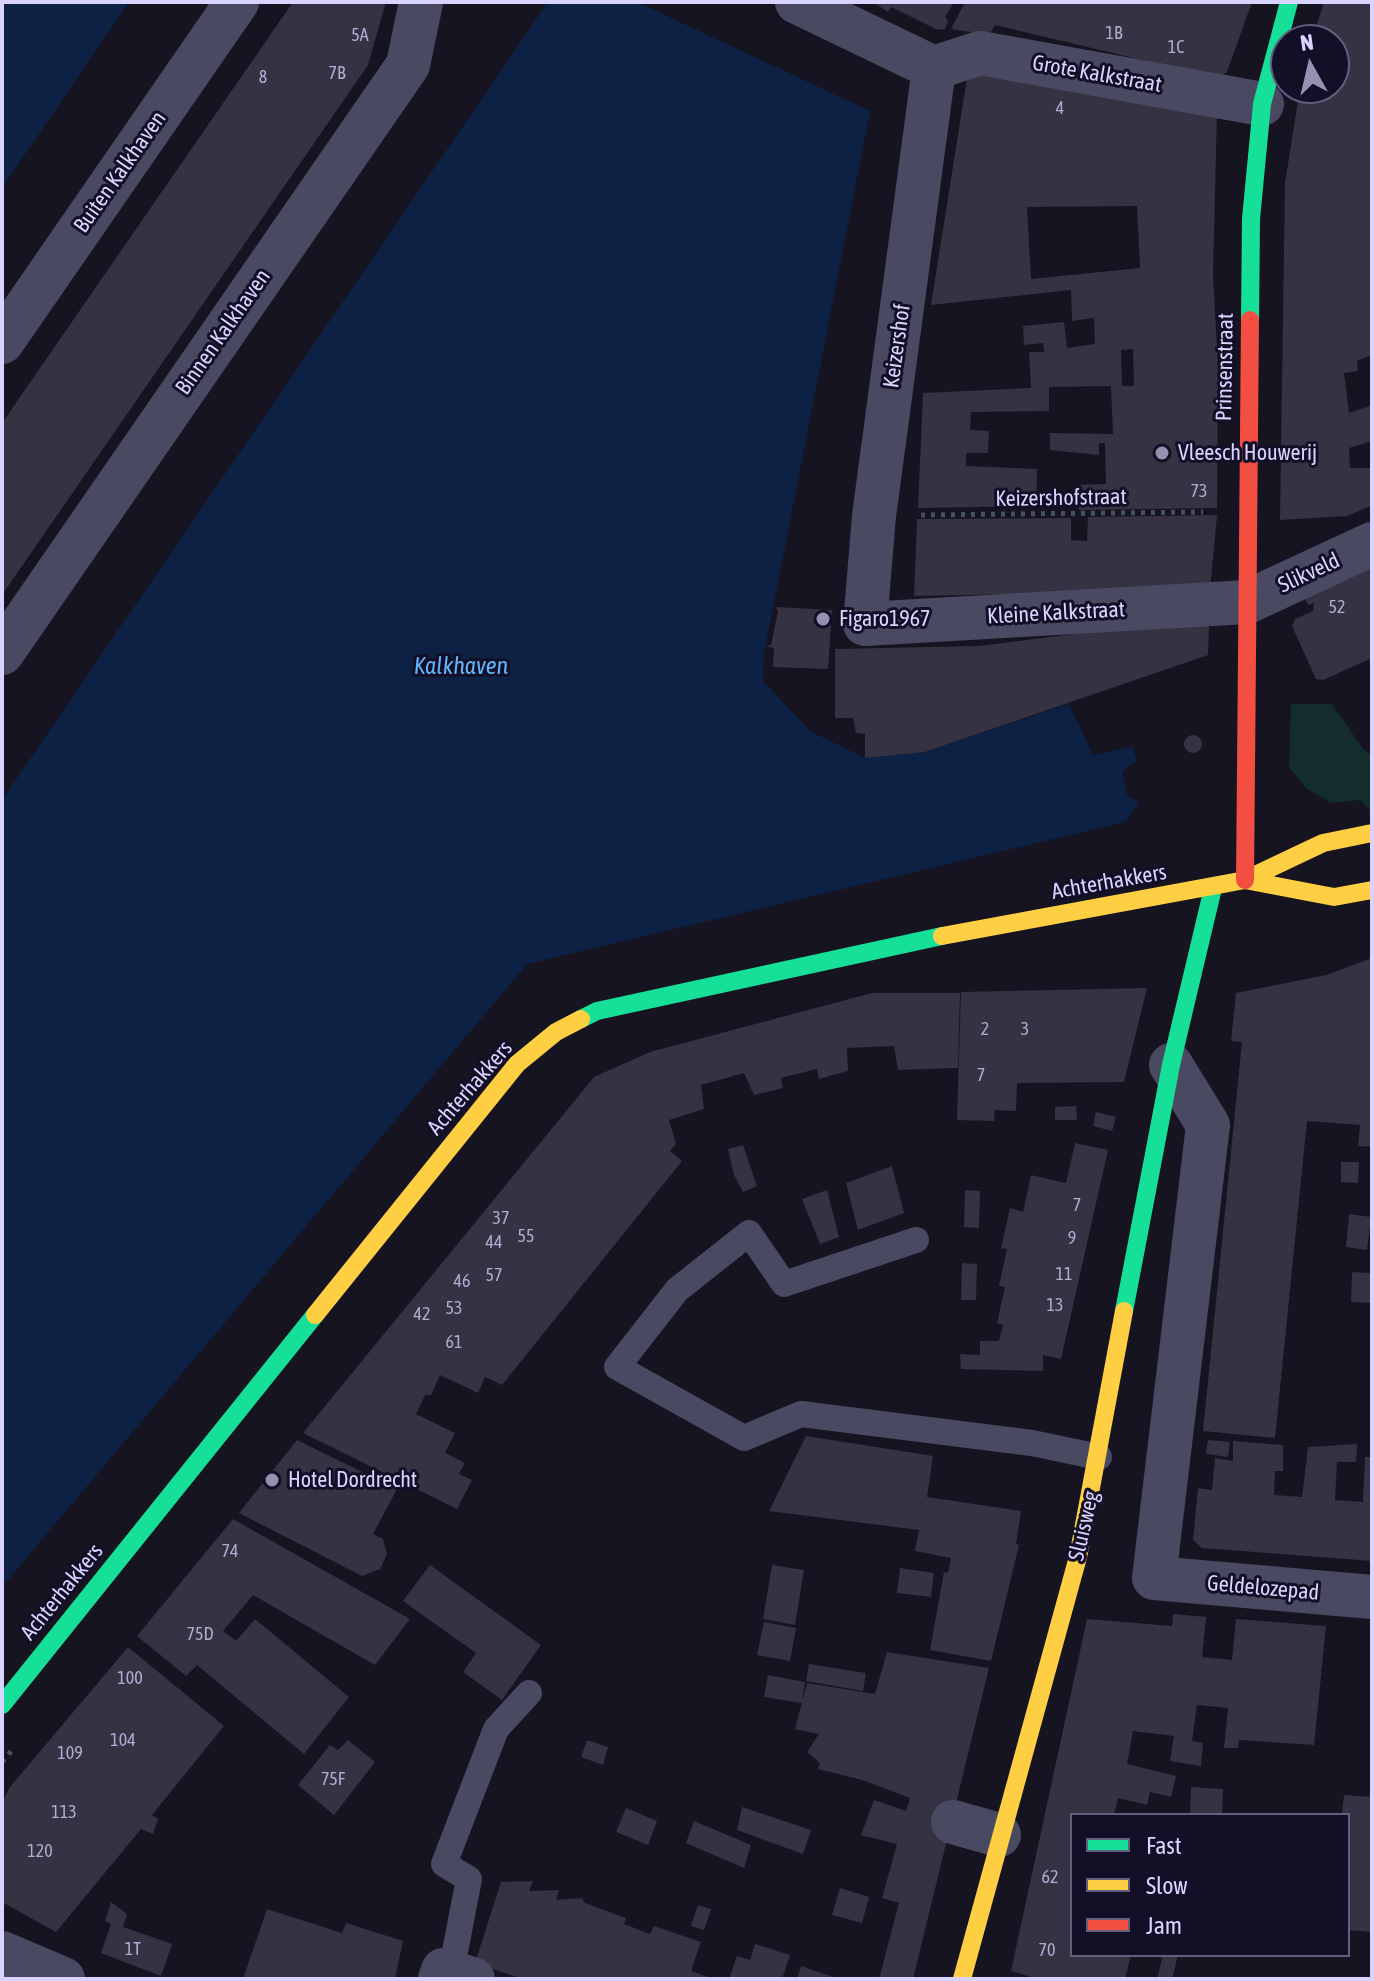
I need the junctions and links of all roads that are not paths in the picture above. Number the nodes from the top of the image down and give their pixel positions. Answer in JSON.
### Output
{"nodes":[{"id":1,"x":237,"y":2,"type":"edge"},
{"id":2,"x":421,"y":2,"type":"edge"},
{"id":3,"x":797,"y":2,"type":"edge"},
{"id":4,"x":1289,"y":2,"type":"edge"},
{"id":5,"x":934,"y":68,"type":"junction"},
{"id":6,"x":1262,"y":104,"type":"junction"},
{"id":7,"x":2,"y":342,"type":"edge"},
{"id":8,"x":1372,"y":544,"type":"edge"},
{"id":9,"x":1247,"y":602,"type":"junction"},
{"id":10,"x":865,"y":624,"type":"joint"},
{"id":11,"x":2,"y":653,"type":"edge"},
{"id":12,"x":1372,"y":833,"type":"edge"},
{"id":13,"x":1245,"y":880,"type":"junction"},
{"id":14,"x":1213,"y":888,"type":"junction"},
{"id":15,"x":1372,"y":890,"type":"edge"},
{"id":16,"x":1171,"y":1065,"type":"junction"},
{"id":17,"x":916,"y":1240,"type":"dead end"},
{"id":18,"x":1099,"y":1457,"type":"junction"},
{"id":19,"x":1372,"y":1597,"type":"edge"},
{"id":20,"x":529,"y":1693,"type":"dead end"},
{"id":21,"x":2,"y":1705,"type":"edge"},
{"id":22,"x":953,"y":1822,"type":"dead end"},
{"id":23,"x":999,"y":1835,"type":"junction"},
{"id":24,"x":2,"y":1953,"type":"edge"},
{"id":25,"x":455,"y":1977,"type":"edge"},
{"id":26,"x":63,"y":1979,"type":"edge"},
{"id":27,"x":962,"y":1979,"type":"edge"}],
"edges":[{"from":1,"to":7,"type":"street","name":"Buiten Kalkhaven"},
{"from":2,"to":11,"type":"street","name":"Binnen Kalkhaven"},
{"from":3,"to":5,"type":"street"},
{"from":4,"to":6,"type":"street","name":"Prinsenstraat"},
{"from":5,"to":6,"type":"street","name":"Grote Kalkstraat"},
{"from":5,"to":10,"type":"street","name":"Keizershof"},
{"from":6,"to":9,"type":"street","name":"Prinsenstraat"},
{"from":8,"to":9,"type":"street","name":"Slikveld"},
{"from":9,"to":10,"type":"street","name":"Kleine Kalkstraat"},
{"from":9,"to":13,"type":"street","name":"Prinsenstraat"},
{"from":12,"to":13,"type":"street"},
{"from":13,"to":14,"type":"street","name":"Achterhakkers"},
{"from":13,"to":15,"type":"street"},
{"from":14,"to":16,"type":"street","name":"Sluisweg"},
{"from":14,"to":21,"type":"street","name":"Achterhakkers"},
{"from":16,"to":18,"type":"street","name":"Sluisweg"},
{"from":16,"to":19,"type":"street","name":"Geldelozepad"},
{"from":17,"to":18,"type":"lane"},
{"from":18,"to":23,"type":"street","name":"Sluisweg"},
{"from":20,"to":25,"type":"lane"},
{"from":22,"to":23,"type":"street"},
{"from":23,"to":27,"type":"street","name":"Sluisweg"},
{"from":24,"to":26,"type":"street"}]}
